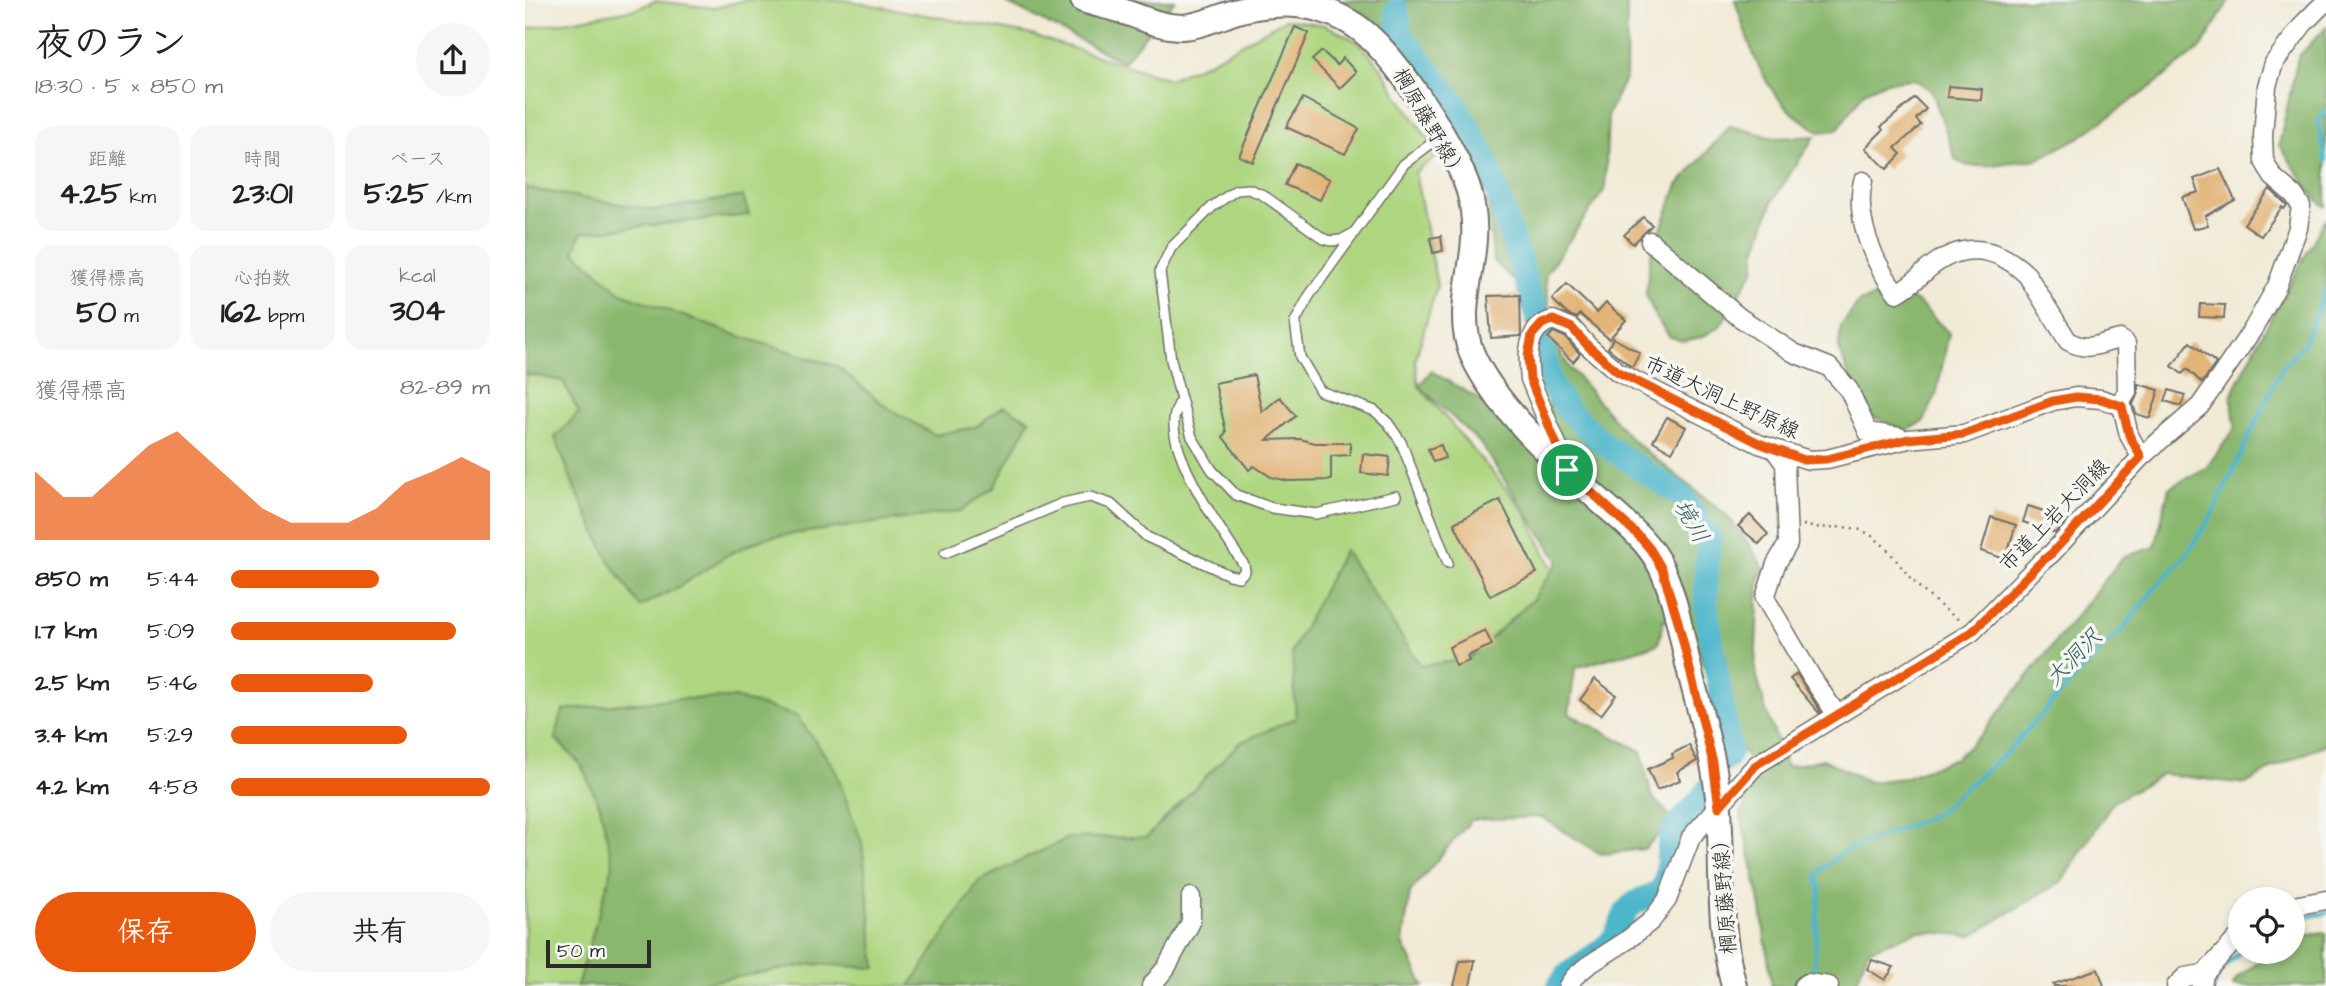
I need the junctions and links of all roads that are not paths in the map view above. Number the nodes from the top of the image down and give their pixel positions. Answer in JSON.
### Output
{"nodes":[{"id":1,"x":1083,"y":0,"type":"edge"},
{"id":2,"x":2326,"y":1,"type":"edge"},
{"id":3,"x":1442,"y":136,"type":"junction"},
{"id":4,"x":1863,"y":181,"type":"dead end"},
{"id":5,"x":1355,"y":233,"type":"junction"},
{"id":6,"x":1650,"y":241,"type":"dead end"},
{"id":7,"x":1181,"y":399,"type":"junction"},
{"id":8,"x":2119,"y":405,"type":"junction"},
{"id":9,"x":1908,"y":439,"type":"junction"},
{"id":10,"x":1774,"y":449,"type":"junction"},
{"id":11,"x":2141,"y":457,"type":"junction"},
{"id":12,"x":1567,"y":470,"type":"junction"},
{"id":13,"x":1396,"y":496,"type":"dead end"},
{"id":14,"x":946,"y":553,"type":"dead end"},
{"id":15,"x":1448,"y":563,"type":"dead end"},
{"id":16,"x":1837,"y":715,"type":"junction"},
{"id":17,"x":1719,"y":807,"type":"junction"},
{"id":18,"x":1191,"y":897,"type":"dead end"},
{"id":19,"x":2326,"y":900,"type":"edge"},
{"id":20,"x":2305,"y":904,"type":"edge"},
{"id":21,"x":2228,"y":950,"type":"edge"},
{"id":22,"x":2203,"y":980,"type":"edge"},
{"id":23,"x":1151,"y":986,"type":"edge"},
{"id":24,"x":1567,"y":986,"type":"edge"},
{"id":25,"x":1734,"y":986,"type":"edge"},
{"id":26,"x":2176,"y":986,"type":"edge"}],
"edges":[{"from":1,"to":3,"type":"main road","name":"棡原藤野線）"},
{"from":2,"to":11,"type":"street","name":"市道上岩大洞線"},
{"from":3,"to":5,"type":"lane"},
{"from":3,"to":12,"type":"main road","name":"棡原藤野線）"},
{"from":4,"to":8,"type":"street"},
{"from":5,"to":7,"type":"lane"},
{"from":5,"to":15,"type":"lane"},
{"from":6,"to":9,"type":"street"},
{"from":7,"to":13,"type":"lane"},
{"from":7,"to":14,"type":"lane"},
{"from":8,"to":9,"type":"street","name":"市道大洞上野原線"},
{"from":8,"to":11,"type":"street"},
{"from":9,"to":10,"type":"street","name":"市道大洞上野原線"},
{"from":10,"to":12,"type":"street","name":"市道大洞上野原線"},
{"from":10,"to":16,"type":"street"},
{"from":11,"to":16,"type":"street","name":"市道上岩大洞線"},
{"from":12,"to":17,"type":"main road","name":"棡原藤野線）"},
{"from":16,"to":17,"type":"street","name":"市道上岩大洞線"},
{"from":17,"to":24,"type":"street","name":"市道上岩大洞線"},
{"from":17,"to":25,"type":"main road","name":"棡原藤野線）"},
{"from":18,"to":23,"type":"street"},
{"from":19,"to":20,"type":"street"},
{"from":21,"to":22,"type":"street"},
{"from":22,"to":26,"type":"street"}]}
